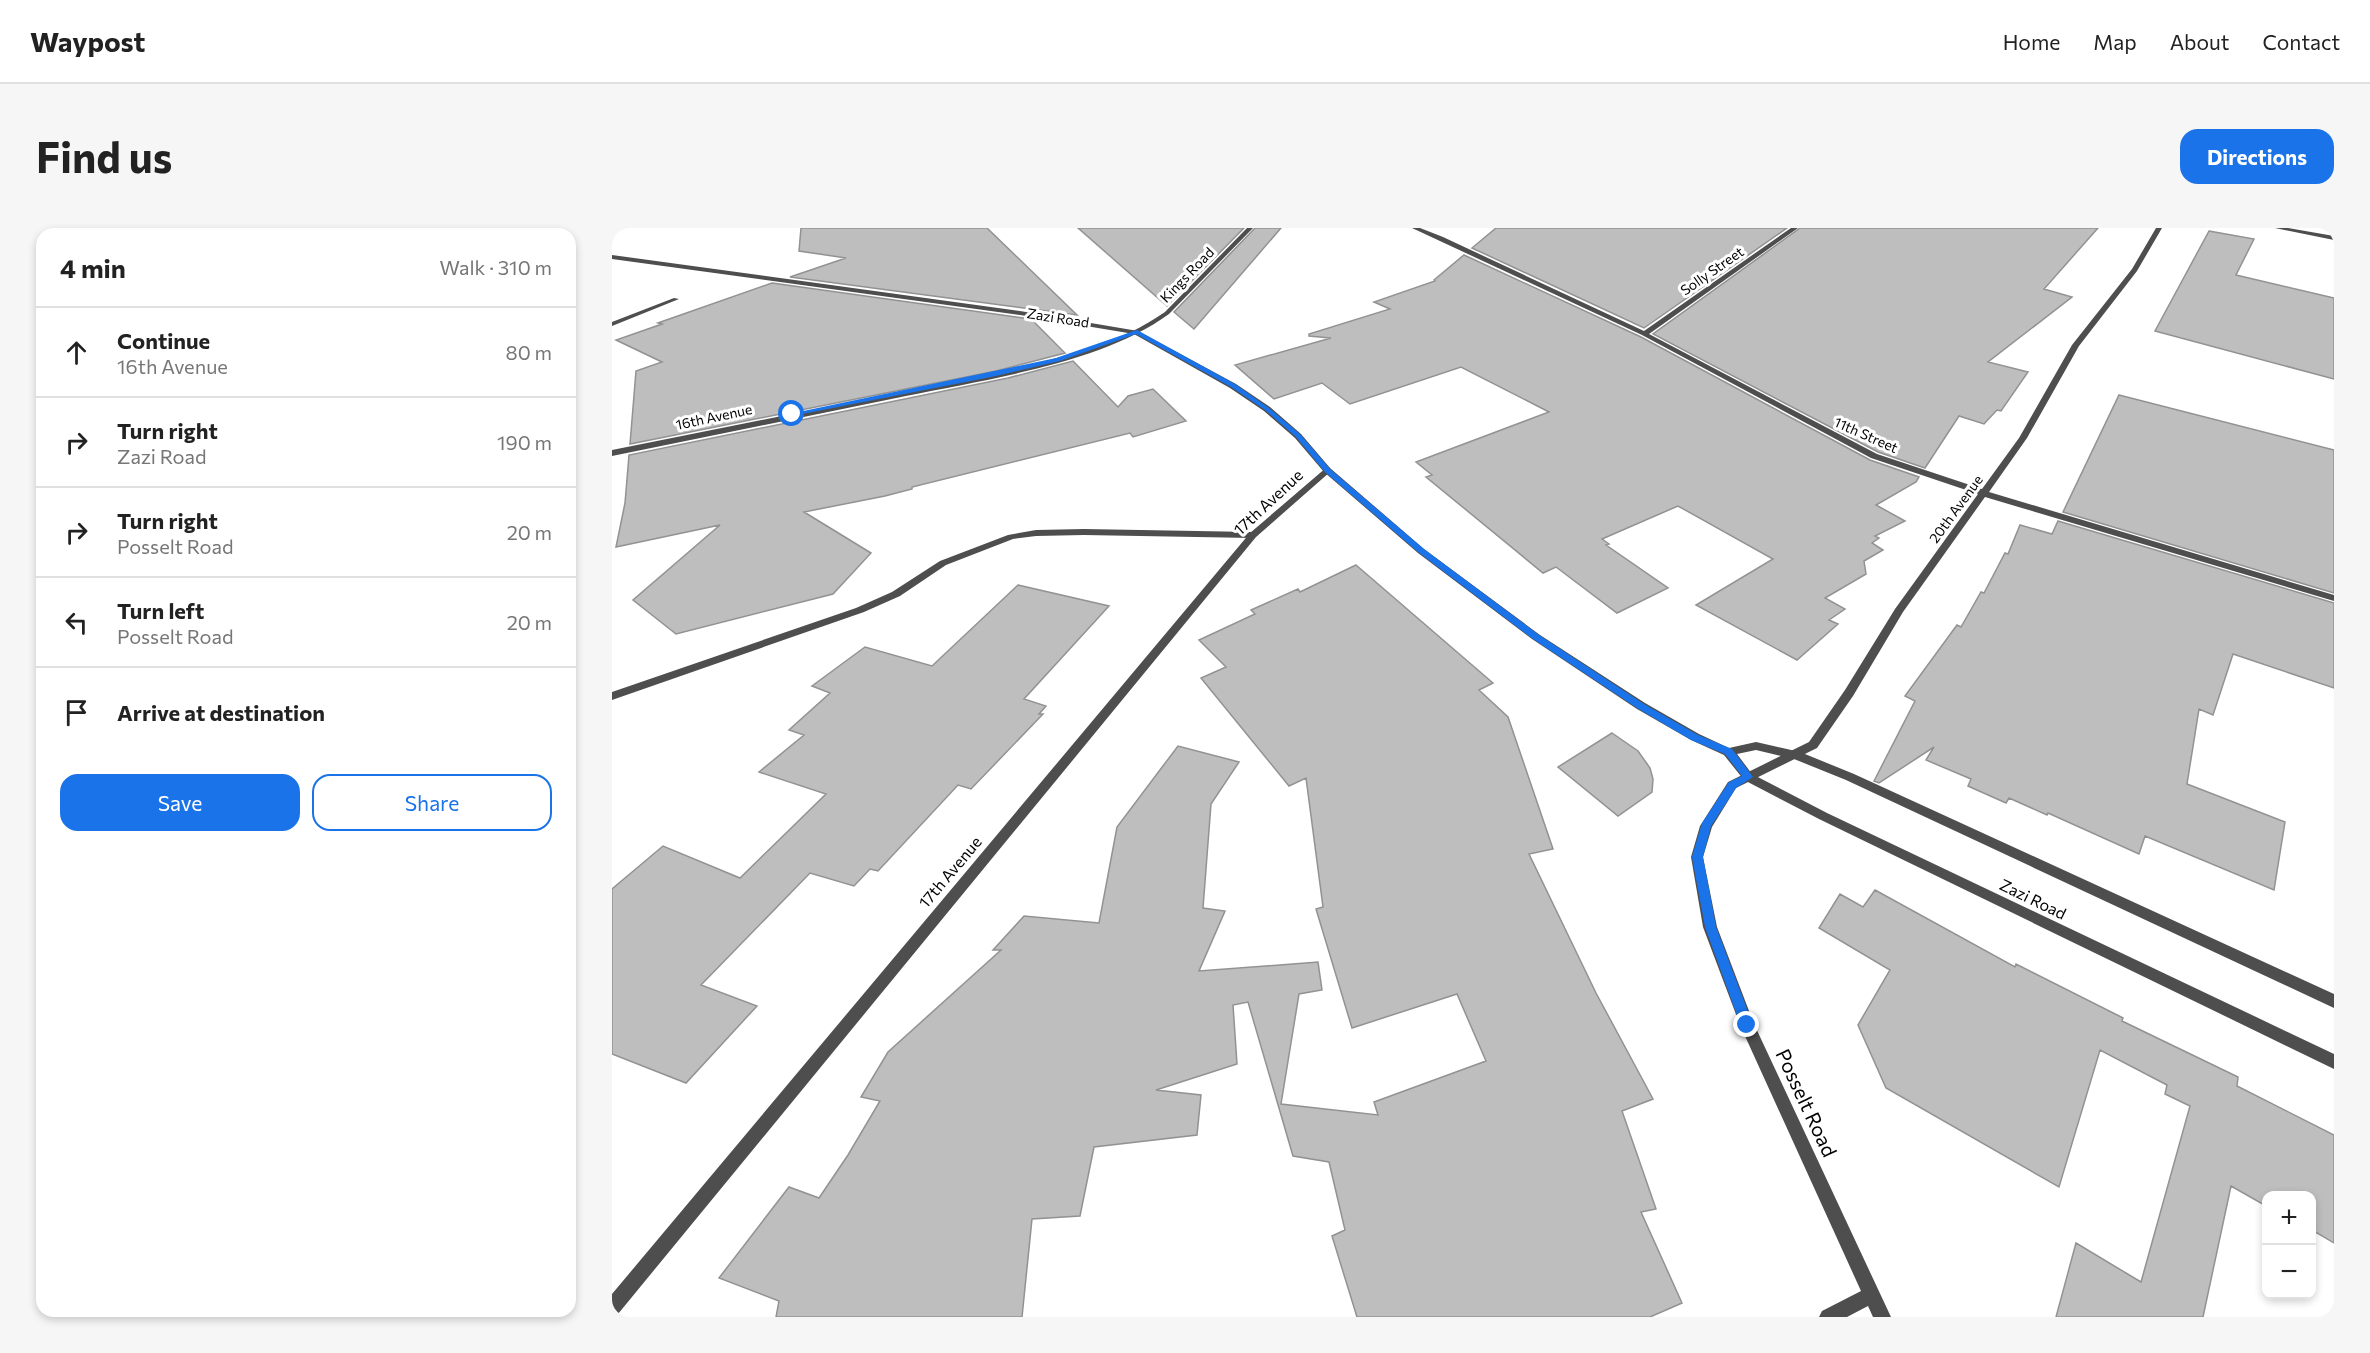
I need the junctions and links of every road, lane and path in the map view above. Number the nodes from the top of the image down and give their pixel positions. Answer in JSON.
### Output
{"nodes":[{"id":1,"x":1250,"y":228,"type":"edge"},
{"id":2,"x":1415,"y":228,"type":"edge"},
{"id":3,"x":1795,"y":228,"type":"edge"},
{"id":4,"x":2159,"y":228,"type":"edge"},
{"id":5,"x":2278,"y":228,"type":"edge"},
{"id":6,"x":2334,"y":238,"type":"edge"},
{"id":7,"x":612,"y":257,"type":"edge"},
{"id":8,"x":676,"y":298,"type":"dead end"},
{"id":9,"x":612,"y":324,"type":"edge"},
{"id":10,"x":1137,"y":332,"type":"junction"},
{"id":11,"x":1644,"y":334,"type":"junction"},
{"id":12,"x":612,"y":453,"type":"edge"},
{"id":13,"x":1327,"y":470,"type":"junction"},
{"id":14,"x":1985,"y":494,"type":"junction"},
{"id":15,"x":1253,"y":535,"type":"junction"},
{"id":16,"x":2334,"y":598,"type":"edge"},
{"id":17,"x":612,"y":696,"type":"edge"},
{"id":18,"x":1728,"y":752,"type":"junction"},
{"id":19,"x":1796,"y":755,"type":"junction"},
{"id":20,"x":1748,"y":777,"type":"junction"},
{"id":21,"x":2334,"y":1001,"type":"edge"},
{"id":22,"x":2334,"y":1062,"type":"edge"},
{"id":23,"x":1871,"y":1295,"type":"junction"},
{"id":24,"x":612,"y":1308,"type":"edge"},
{"id":25,"x":1828,"y":1317,"type":"edge"},
{"id":26,"x":1882,"y":1317,"type":"edge"}],
"edges":[{"from":1,"to":10,"type":"street","name":"Kings Road"},
{"from":2,"to":11,"type":"street","name":"11th Street"},
{"from":3,"to":11,"type":"street","name":"Solly Street"},
{"from":4,"to":14,"type":"street","name":"20th Avenue"},
{"from":5,"to":6,"type":"street"},
{"from":7,"to":10,"type":"street","name":"Zazi Road"},
{"from":8,"to":9,"type":"street"},
{"from":10,"to":12,"type":"street","name":"16th Avenue"},
{"from":10,"to":13,"type":"street","name":"Zazi Road"},
{"from":11,"to":14,"type":"street","name":"11th Street"},
{"from":13,"to":15,"type":"street","name":"17th Avenue"},
{"from":13,"to":18,"type":"street","name":"Zazi Road"},
{"from":14,"to":16,"type":"street","name":"11th Street"},
{"from":14,"to":19,"type":"street","name":"20th Avenue"},
{"from":15,"to":17,"type":"street"},
{"from":15,"to":24,"type":"street","name":"17th Avenue"},
{"from":18,"to":19,"type":"street","name":"Zazi Road"},
{"from":18,"to":20,"type":"street","name":"Zazi Road"},
{"from":19,"to":20,"type":"street","name":"20th Avenue"},
{"from":19,"to":21,"type":"street","name":"Zazi Road"},
{"from":20,"to":22,"type":"street","name":"Zazi Road"},
{"from":20,"to":23,"type":"street","name":"Posselt Road"},
{"from":23,"to":25,"type":"street"},
{"from":23,"to":26,"type":"street","name":"Posselt Road"}]}
